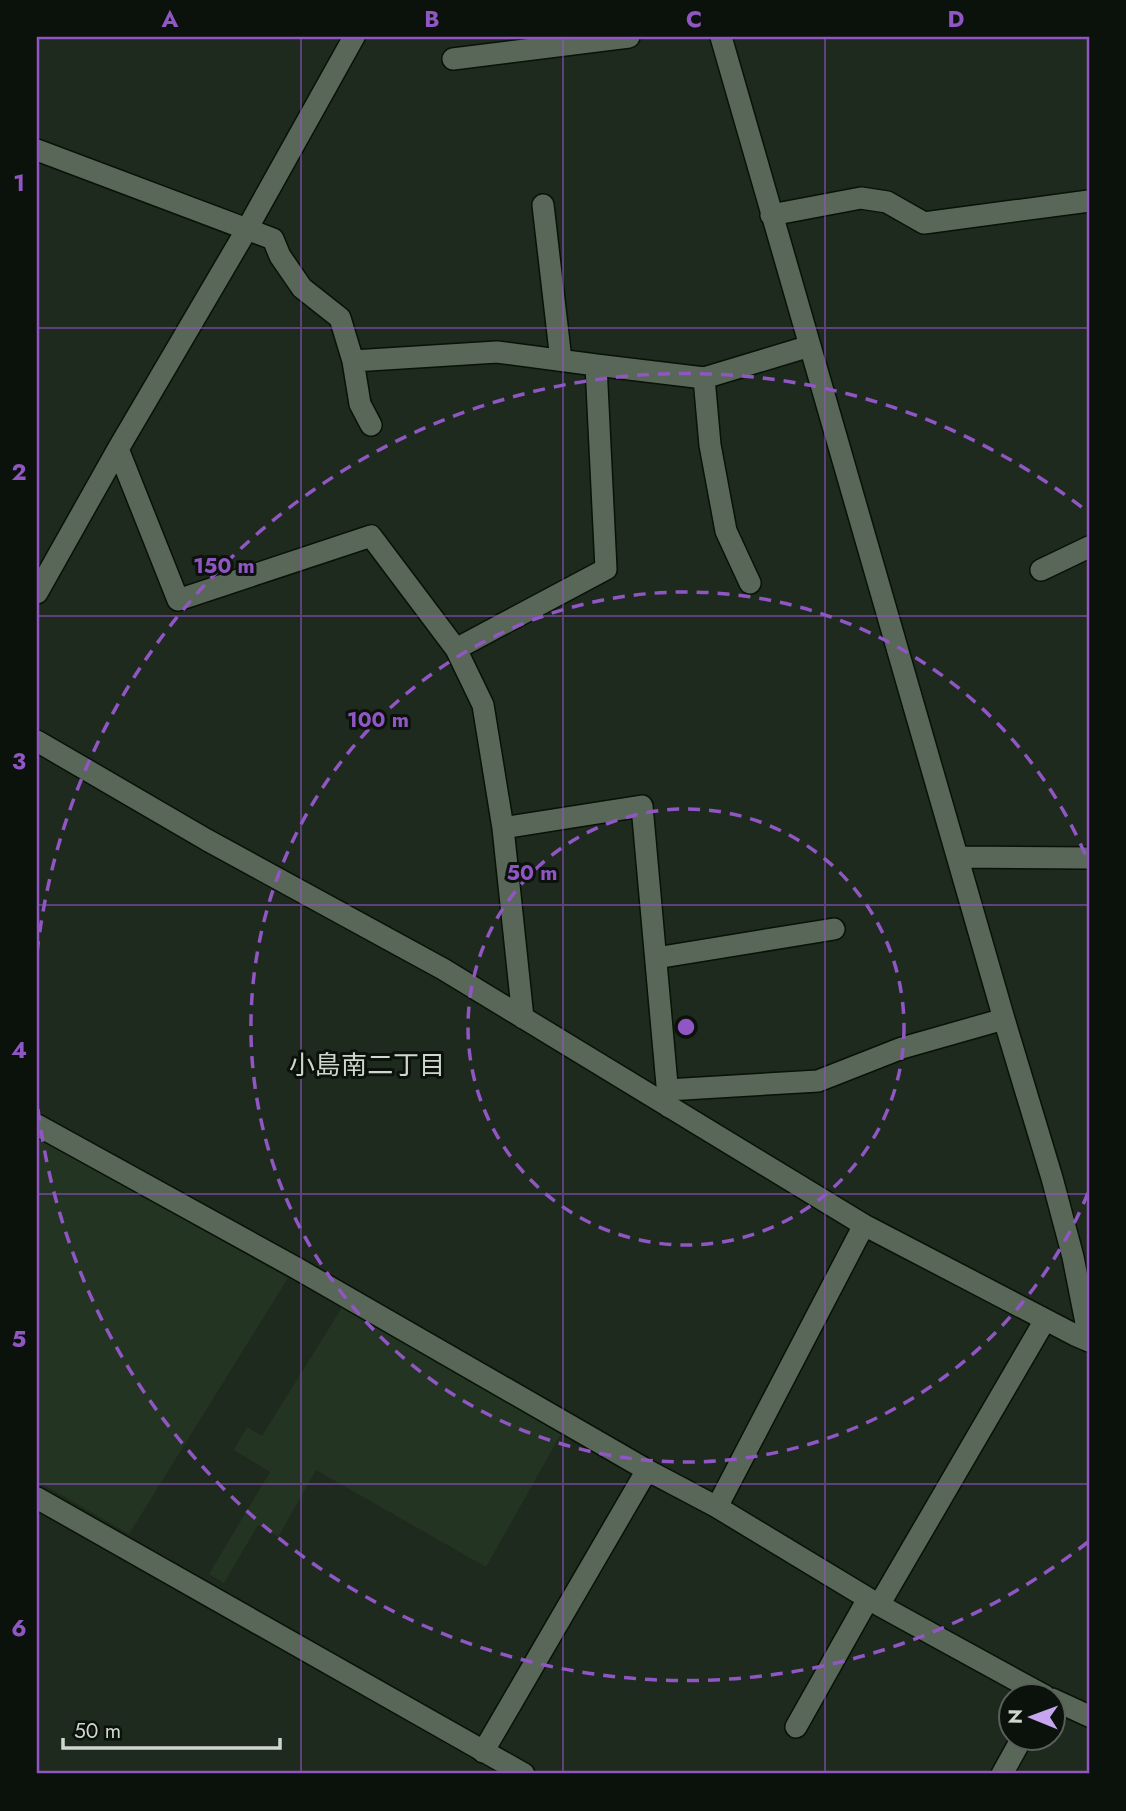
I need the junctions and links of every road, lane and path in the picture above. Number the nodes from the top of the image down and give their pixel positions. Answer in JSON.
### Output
{"nodes":[{"id":1,"x":354,"y":37,"type":"edge"},
{"id":2,"x":629,"y":37,"type":"edge"},
{"id":3,"x":721,"y":37,"type":"edge"},
{"id":4,"x":453,"y":59,"type":"dead end"},
{"id":5,"x":37,"y":150,"type":"edge"},
{"id":6,"x":1089,"y":201,"type":"edge"},
{"id":7,"x":543,"y":205,"type":"dead end"},
{"id":8,"x":771,"y":215,"type":"junction"},
{"id":9,"x":247,"y":229,"type":"junction"},
{"id":10,"x":810,"y":346,"type":"junction"},
{"id":11,"x":561,"y":360,"type":"junction"},
{"id":12,"x":353,"y":361,"type":"junction"},
{"id":13,"x":596,"y":365,"type":"junction"},
{"id":14,"x":704,"y":377,"type":"junction"},
{"id":15,"x":371,"y":425,"type":"dead end"},
{"id":16,"x":118,"y":449,"type":"junction"},
{"id":17,"x":1089,"y":547,"type":"edge"},
{"id":18,"x":1041,"y":570,"type":"dead end"},
{"id":19,"x":750,"y":583,"type":"dead end"},
{"id":20,"x":37,"y":593,"type":"edge"},
{"id":21,"x":456,"y":649,"type":"junction"},
{"id":22,"x":37,"y":741,"type":"edge"},
{"id":23,"x":503,"y":828,"type":"junction"},
{"id":24,"x":958,"y":857,"type":"junction"},
{"id":25,"x":1089,"y":858,"type":"edge"},
{"id":26,"x":834,"y":929,"type":"dead end"},
{"id":27,"x":656,"y":958,"type":"junction"},
{"id":28,"x":523,"y":1018,"type":"junction"},
{"id":29,"x":1004,"y":1019,"type":"junction"},
{"id":30,"x":668,"y":1098,"type":"junction"},
{"id":31,"x":37,"y":1125,"type":"edge"},
{"id":32,"x":864,"y":1225,"type":"junction"},
{"id":33,"x":1045,"y":1320,"type":"junction"},
{"id":34,"x":1089,"y":1339,"type":"edge"},
{"id":35,"x":647,"y":1470,"type":"junction"},
{"id":36,"x":37,"y":1498,"type":"edge"},
{"id":37,"x":716,"y":1507,"type":"junction"},
{"id":38,"x":874,"y":1602,"type":"junction"},
{"id":39,"x":1020,"y":1682,"type":"edge"},
{"id":40,"x":1066,"y":1705,"type":"edge"},
{"id":41,"x":1089,"y":1716,"type":"edge"},
{"id":42,"x":796,"y":1727,"type":"dead end"},
{"id":43,"x":483,"y":1752,"type":"junction"},
{"id":44,"x":1014,"y":1752,"type":"edge"},
{"id":45,"x":524,"y":1774,"type":"edge"},
{"id":46,"x":1002,"y":1774,"type":"edge"}],
"edges":[{"from":1,"to":9,"type":"street"},
{"from":2,"to":4,"type":"street"},
{"from":3,"to":8,"type":"street"},
{"from":5,"to":9,"type":"street"},
{"from":6,"to":8,"type":"street"},
{"from":7,"to":11,"type":"street"},
{"from":8,"to":10,"type":"street"},
{"from":9,"to":12,"type":"street"},
{"from":9,"to":16,"type":"street"},
{"from":10,"to":14,"type":"street"},
{"from":10,"to":24,"type":"street"},
{"from":11,"to":12,"type":"street"},
{"from":11,"to":13,"type":"street"},
{"from":12,"to":15,"type":"street"},
{"from":13,"to":14,"type":"street"},
{"from":13,"to":21,"type":"street"},
{"from":14,"to":19,"type":"street"},
{"from":16,"to":20,"type":"street"},
{"from":16,"to":21,"type":"street"},
{"from":17,"to":18,"type":"street"},
{"from":21,"to":23,"type":"street"},
{"from":22,"to":28,"type":"street"},
{"from":23,"to":27,"type":"street"},
{"from":23,"to":28,"type":"street"},
{"from":24,"to":25,"type":"street"},
{"from":24,"to":29,"type":"street"},
{"from":26,"to":27,"type":"street"},
{"from":27,"to":30,"type":"street"},
{"from":28,"to":30,"type":"street"},
{"from":29,"to":30,"type":"street"},
{"from":29,"to":34,"type":"street"},
{"from":30,"to":32,"type":"street"},
{"from":31,"to":35,"type":"street"},
{"from":32,"to":33,"type":"street"},
{"from":32,"to":37,"type":"street"},
{"from":33,"to":34,"type":"street"},
{"from":33,"to":38,"type":"street"},
{"from":35,"to":37,"type":"street"},
{"from":35,"to":43,"type":"street"},
{"from":36,"to":43,"type":"street"},
{"from":37,"to":38,"type":"street"},
{"from":38,"to":39,"type":"street"},
{"from":38,"to":42,"type":"street"},
{"from":40,"to":41,"type":"street"},
{"from":43,"to":45,"type":"street"},
{"from":44,"to":46,"type":"street"}]}
